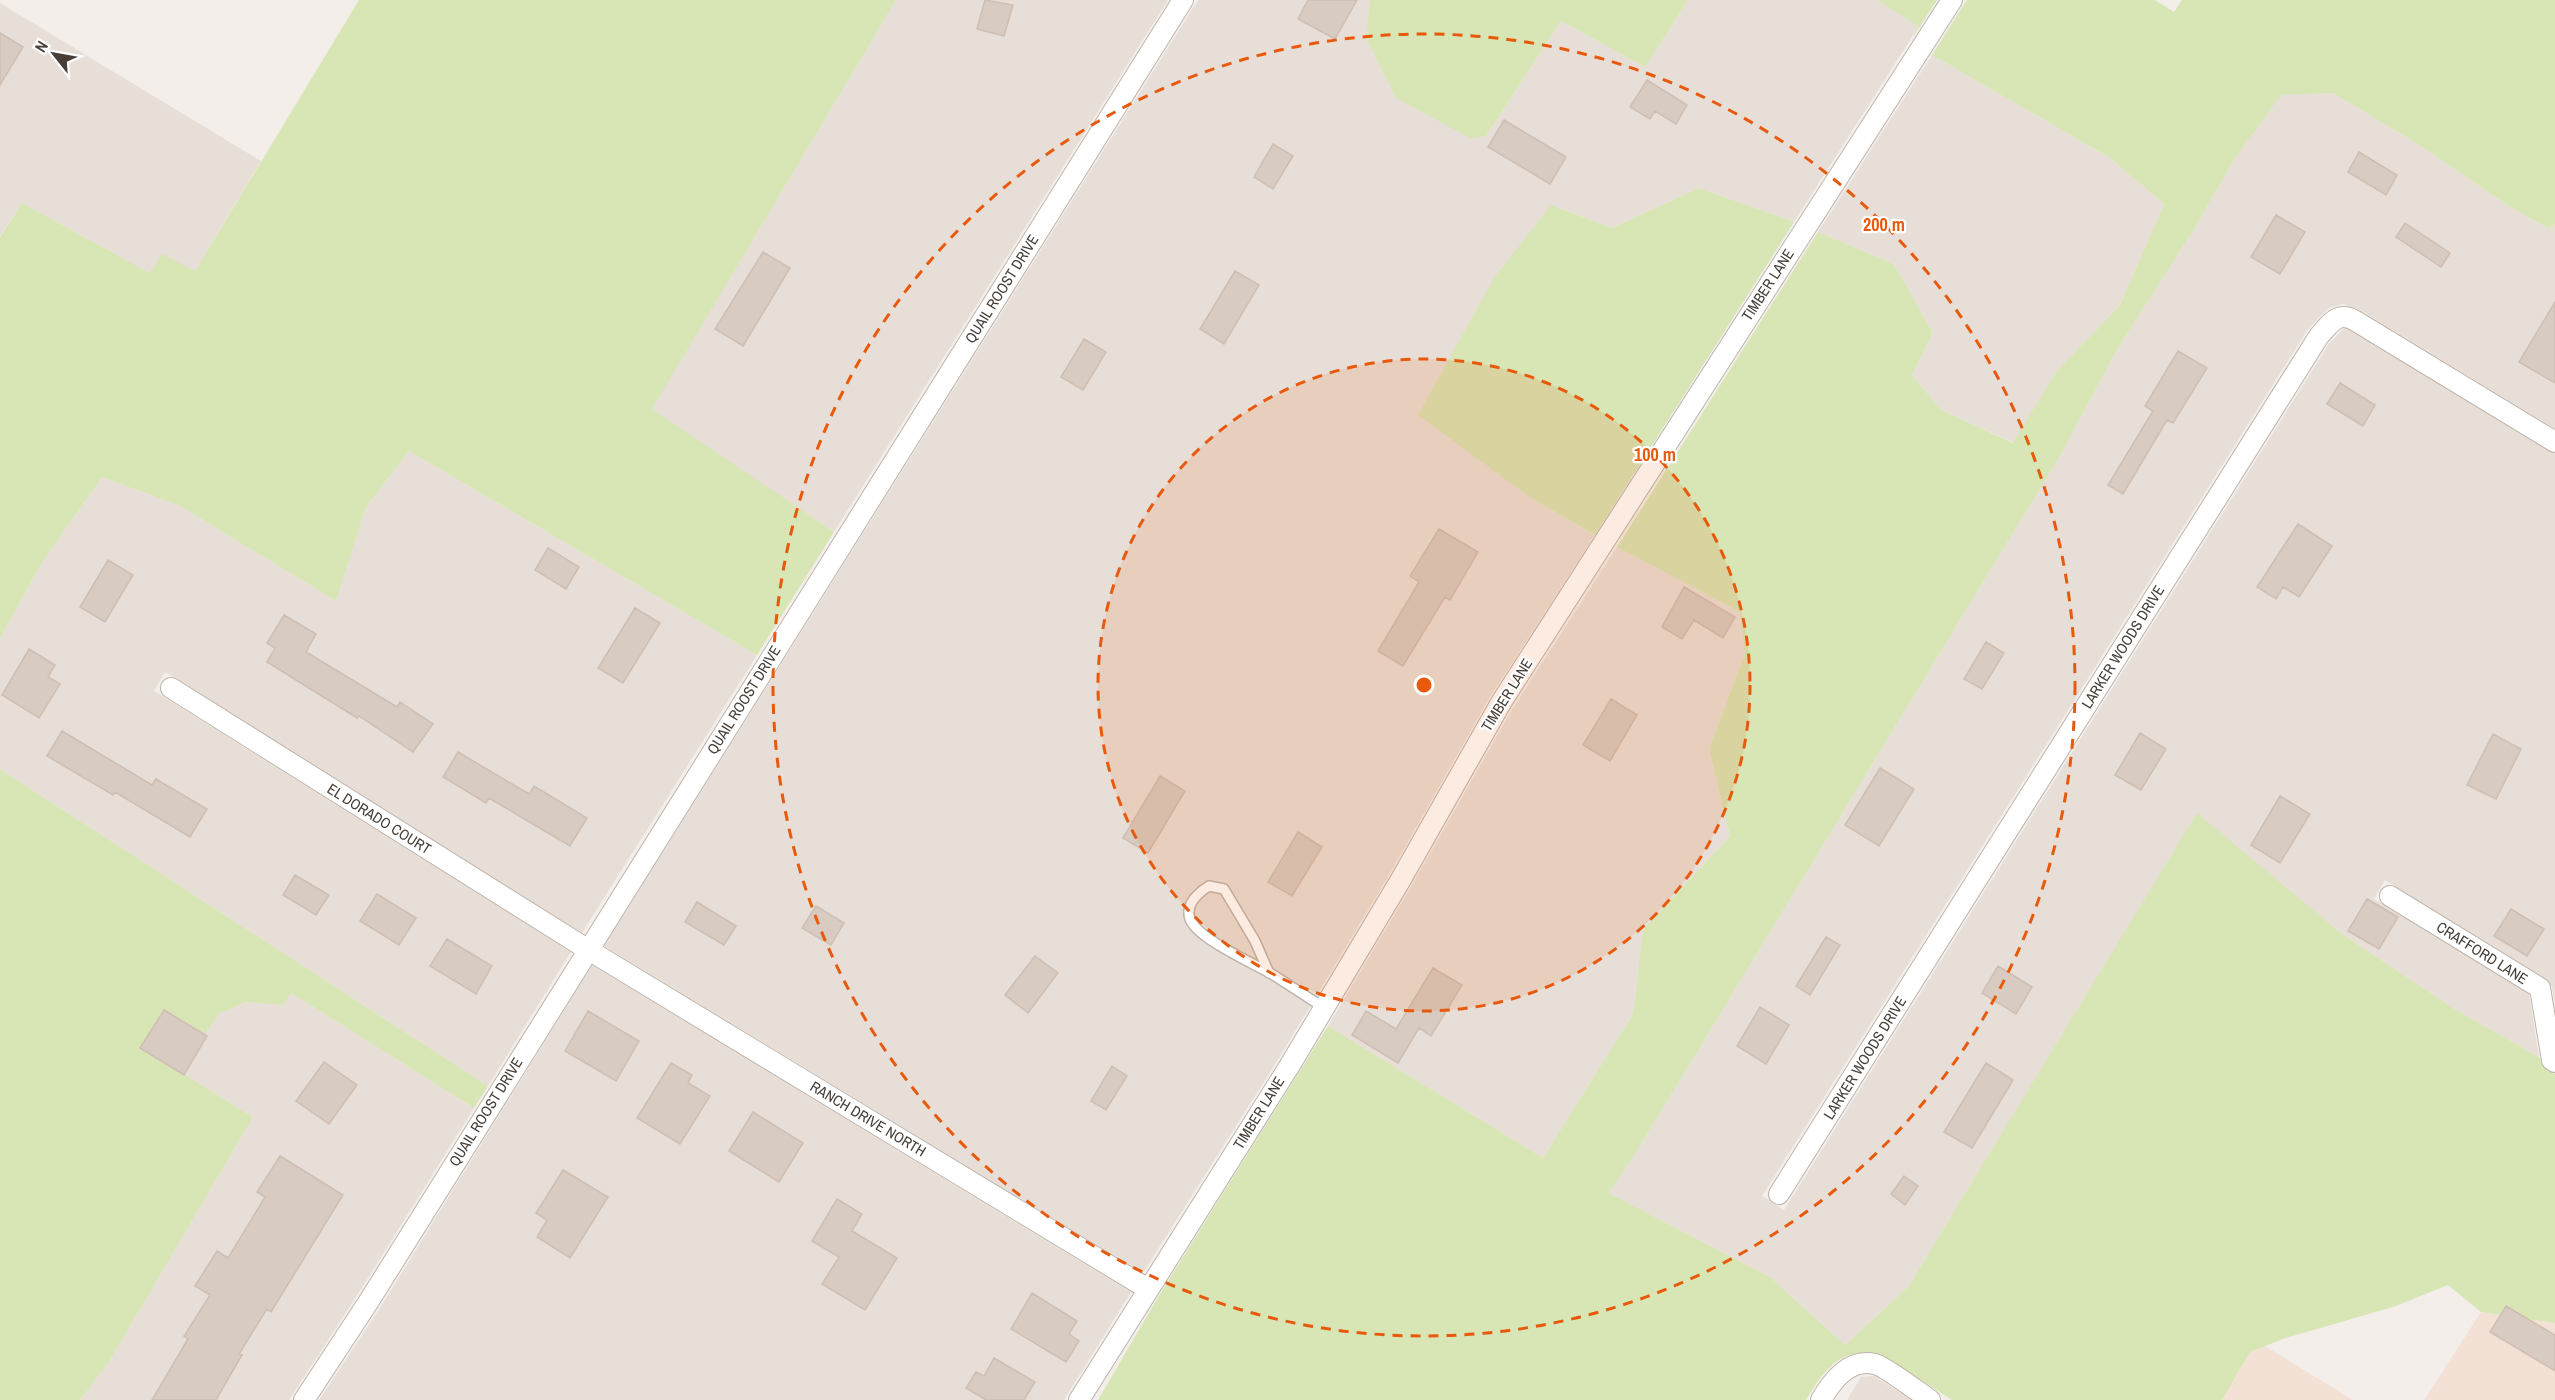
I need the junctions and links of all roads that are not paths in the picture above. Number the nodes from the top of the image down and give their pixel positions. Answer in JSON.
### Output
{"nodes":[{"id":1,"x":1183,"y":0,"type":"edge"},
{"id":2,"x":1952,"y":0,"type":"edge"},
{"id":3,"x":2555,"y":442,"type":"edge"},
{"id":4,"x":171,"y":688,"type":"dead end"},
{"id":5,"x":2390,"y":896,"type":"dead end"},
{"id":6,"x":587,"y":949,"type":"junction"},
{"id":7,"x":1269,"y":972,"type":"junction"},
{"id":8,"x":1324,"y":1008,"type":"junction"},
{"id":9,"x":2555,"y":1062,"type":"edge"},
{"id":10,"x":1779,"y":1194,"type":"dead end"},
{"id":11,"x":1148,"y":1289,"type":"junction"},
{"id":12,"x":304,"y":1400,"type":"edge"},
{"id":13,"x":1079,"y":1400,"type":"edge"},
{"id":14,"x":1821,"y":1400,"type":"edge"},
{"id":15,"x":1930,"y":1400,"type":"edge"}],
"edges":[{"from":1,"to":6,"type":"street","name":"QUAIL ROOST DRIVE"},
{"from":2,"to":8,"type":"street","name":"TIMBER LANE"},
{"from":3,"to":10,"type":"street","name":"LARKER WOODS DRIVE"},
{"from":4,"to":6,"type":"street","name":"EL DORADO COURT"},
{"from":5,"to":9,"type":"street","name":"CRAFFORD LANE"},
{"from":6,"to":11,"type":"street","name":"RANCH DRIVE NORTH"},
{"from":6,"to":12,"type":"street","name":"QUAIL ROOST DRIVE"},
{"from":7,"to":7,"type":"lane"},
{"from":7,"to":8,"type":"lane"},
{"from":8,"to":11,"type":"street","name":"TIMBER LANE"},
{"from":11,"to":13,"type":"street","name":"TIMBER LANE"},
{"from":14,"to":15,"type":"street"}]}
